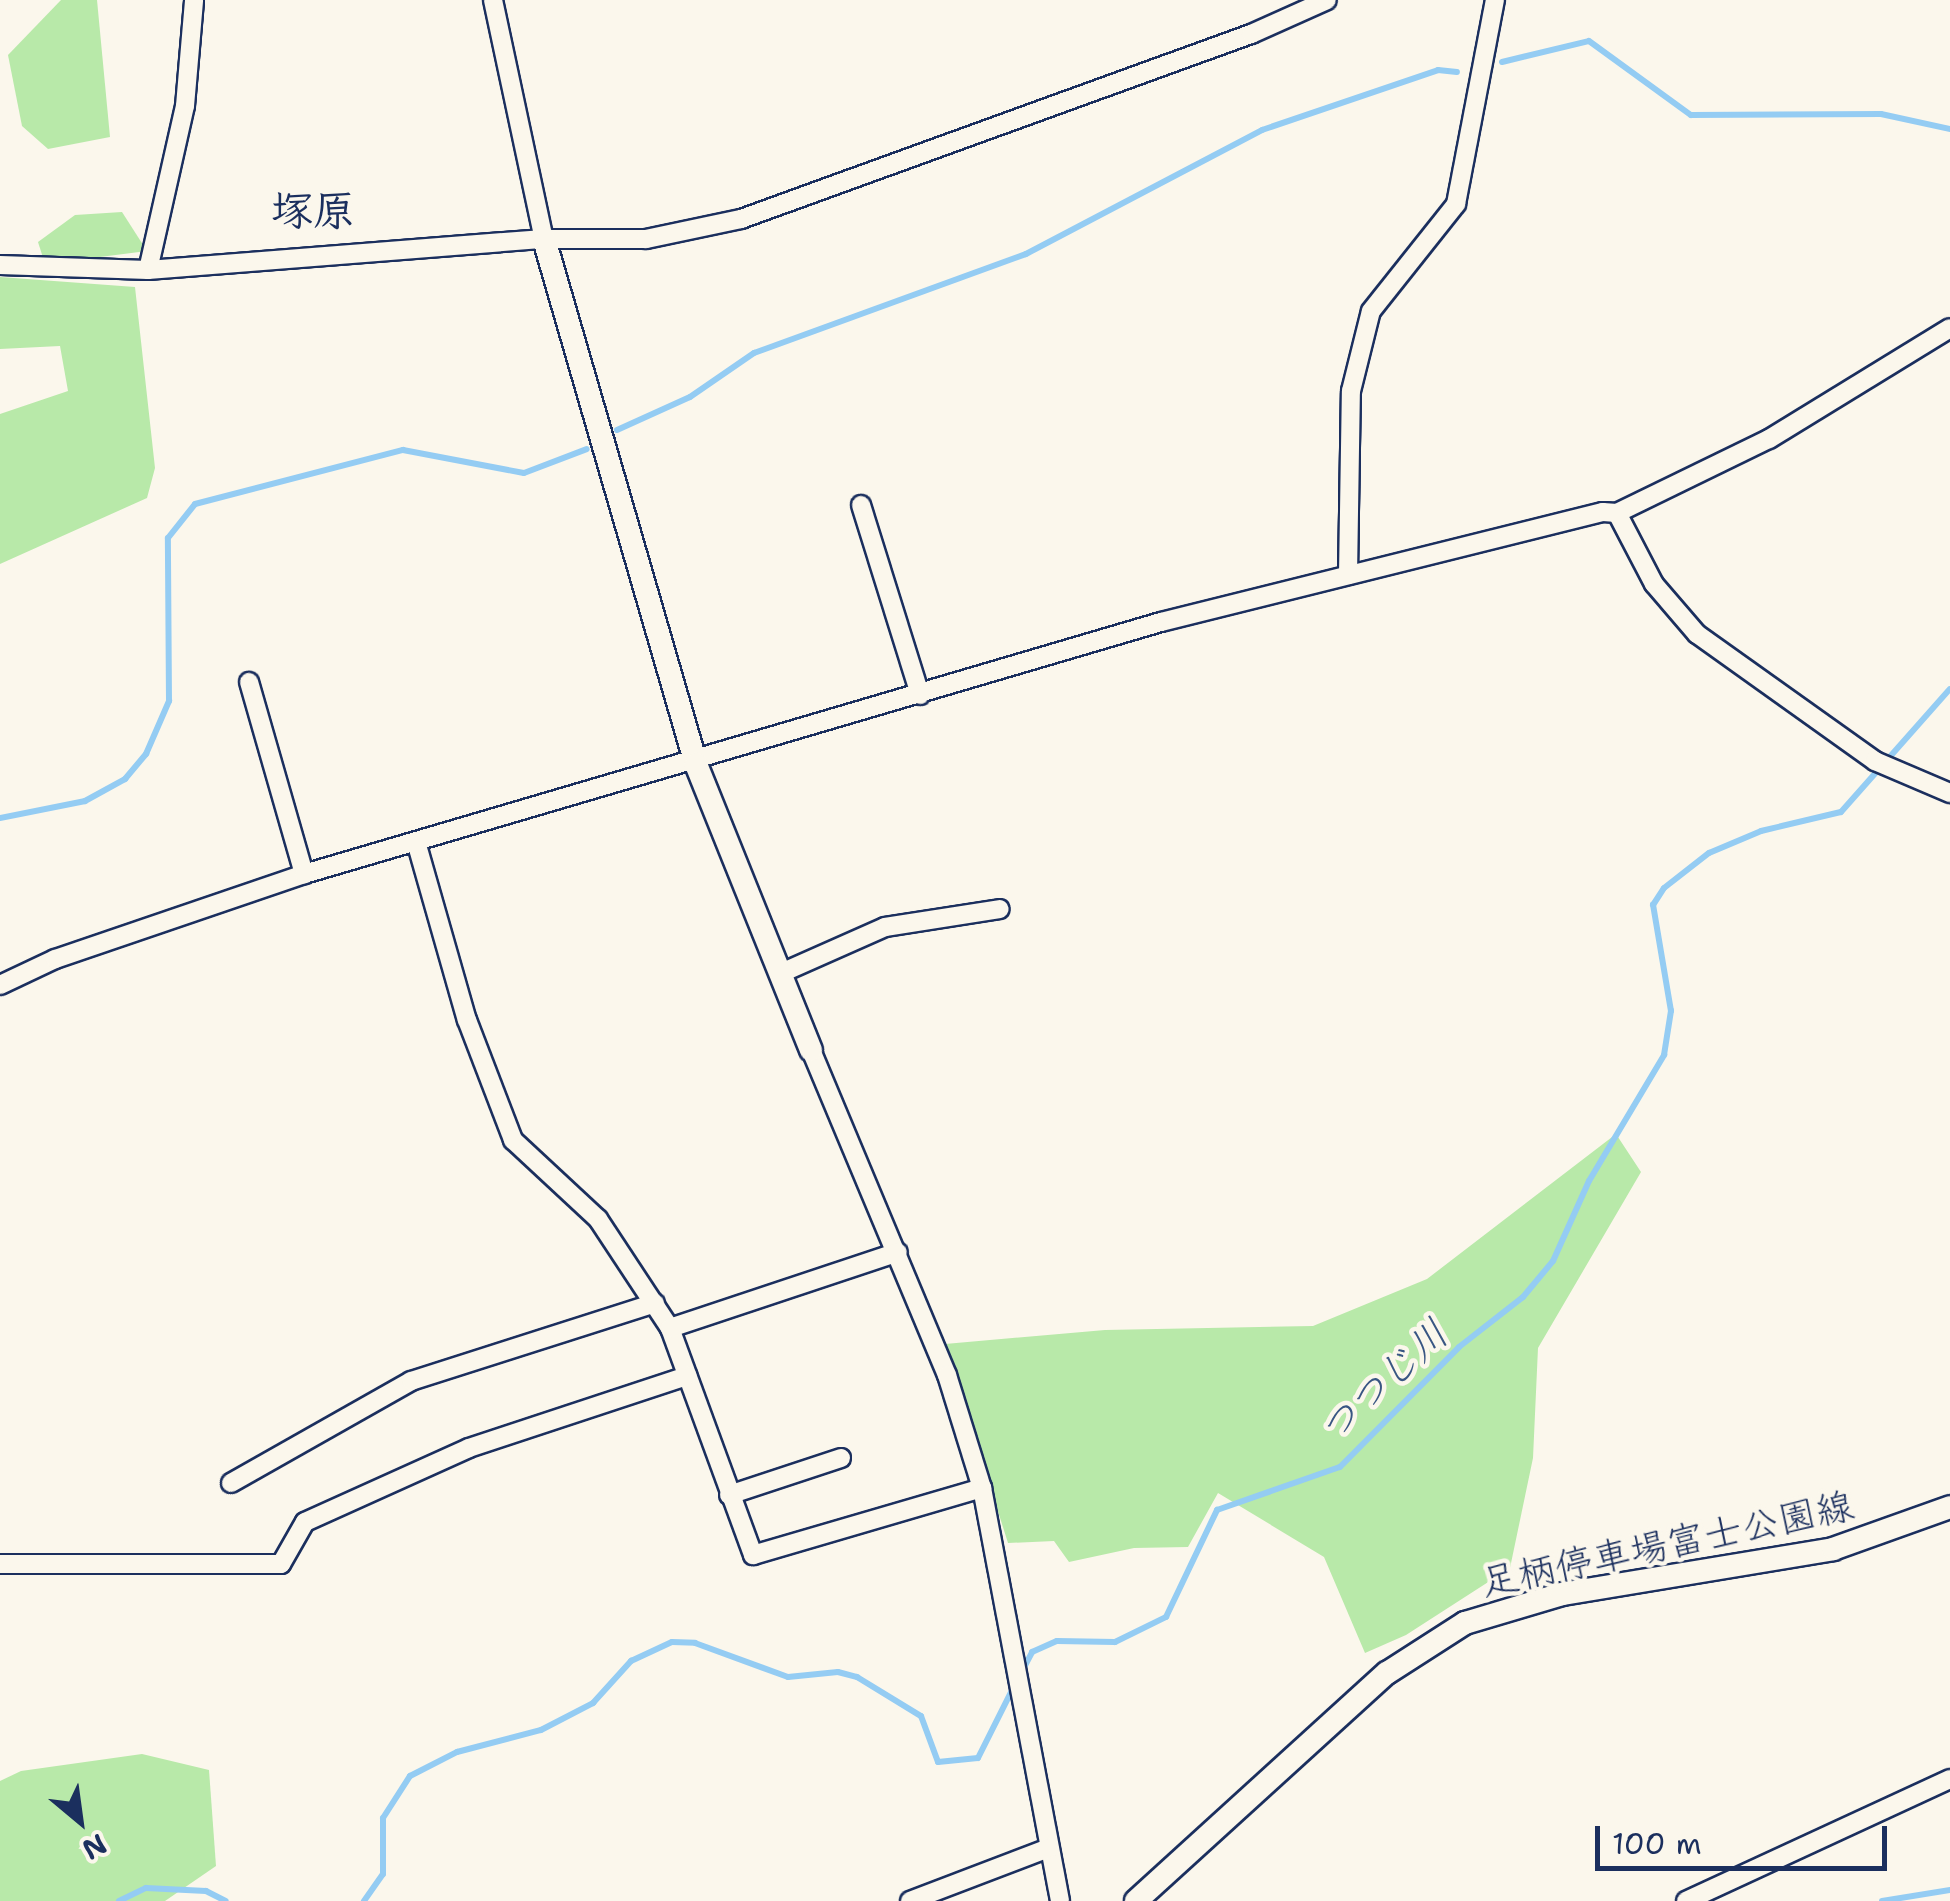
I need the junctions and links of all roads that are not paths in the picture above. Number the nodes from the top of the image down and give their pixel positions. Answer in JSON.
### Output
{"nodes":[{"id":1,"x":194,"y":0,"type":"edge"},
{"id":2,"x":493,"y":0,"type":"edge"},
{"id":3,"x":1327,"y":0,"type":"edge"},
{"id":4,"x":1495,"y":0,"type":"edge"},
{"id":5,"x":544,"y":239,"type":"junction"},
{"id":6,"x":0,"y":265,"type":"edge"},
{"id":7,"x":148,"y":270,"type":"junction"},
{"id":8,"x":1950,"y":328,"type":"edge"},
{"id":9,"x":861,"y":505,"type":"dead end"},
{"id":10,"x":1617,"y":513,"type":"junction"},
{"id":11,"x":1348,"y":575,"type":"junction"},
{"id":12,"x":249,"y":682,"type":"dead end"},
{"id":13,"x":920,"y":695,"type":"junction"},
{"id":14,"x":696,"y":764,"type":"junction"},
{"id":15,"x":1950,"y":793,"type":"edge"},
{"id":16,"x":417,"y":846,"type":"junction"},
{"id":17,"x":304,"y":874,"type":"junction"},
{"id":18,"x":1000,"y":909,"type":"dead end"},
{"id":19,"x":779,"y":974,"type":"junction"},
{"id":20,"x":0,"y":985,"type":"edge"},
{"id":21,"x":811,"y":1050,"type":"joint"},
{"id":22,"x":898,"y":1252,"type":"junction"},
{"id":23,"x":654,"y":1303,"type":"junction"},
{"id":24,"x":670,"y":1328,"type":"junction"},
{"id":25,"x":687,"y":1376,"type":"junction"},
{"id":26,"x":841,"y":1458,"type":"dead end"},
{"id":27,"x":230,"y":1484,"type":"dead end"},
{"id":28,"x":982,"y":1488,"type":"junction"},
{"id":29,"x":729,"y":1495,"type":"junction"},
{"id":30,"x":1950,"y":1507,"type":"edge"},
{"id":31,"x":0,"y":1564,"type":"edge"},
{"id":32,"x":1950,"y":1779,"type":"edge"},
{"id":33,"x":1049,"y":1848,"type":"junction"},
{"id":34,"x":910,"y":1901,"type":"edge"},
{"id":35,"x":1060,"y":1901,"type":"edge"},
{"id":36,"x":1136,"y":1901,"type":"edge"},
{"id":37,"x":1686,"y":1901,"type":"edge"}],
"edges":[{"from":1,"to":7,"type":"street"},
{"from":2,"to":5,"type":"street"},
{"from":3,"to":5,"type":"street"},
{"from":4,"to":11,"type":"street"},
{"from":5,"to":7,"type":"street"},
{"from":5,"to":14,"type":"main road"},
{"from":6,"to":7,"type":"street"},
{"from":8,"to":10,"type":"street"},
{"from":9,"to":13,"type":"street"},
{"from":10,"to":11,"type":"street"},
{"from":10,"to":15,"type":"street"},
{"from":11,"to":13,"type":"street"},
{"from":12,"to":17,"type":"street"},
{"from":13,"to":14,"type":"street"},
{"from":14,"to":16,"type":"street"},
{"from":14,"to":19,"type":"main road"},
{"from":16,"to":17,"type":"street"},
{"from":16,"to":23,"type":"street"},
{"from":17,"to":20,"type":"street"},
{"from":18,"to":19,"type":"street"},
{"from":19,"to":21,"type":"main road"},
{"from":21,"to":22,"type":"street"},
{"from":22,"to":24,"type":"street"},
{"from":22,"to":28,"type":"street"},
{"from":23,"to":24,"type":"street"},
{"from":23,"to":27,"type":"street"},
{"from":24,"to":25,"type":"street"},
{"from":25,"to":29,"type":"street"},
{"from":25,"to":31,"type":"street"},
{"from":26,"to":29,"type":"street"},
{"from":28,"to":29,"type":"street"},
{"from":28,"to":33,"type":"street"},
{"from":30,"to":36,"type":"main road","name":"足柄停車場富士公園線"},
{"from":32,"to":37,"type":"street"},
{"from":33,"to":34,"type":"street"},
{"from":33,"to":35,"type":"street"}]}
